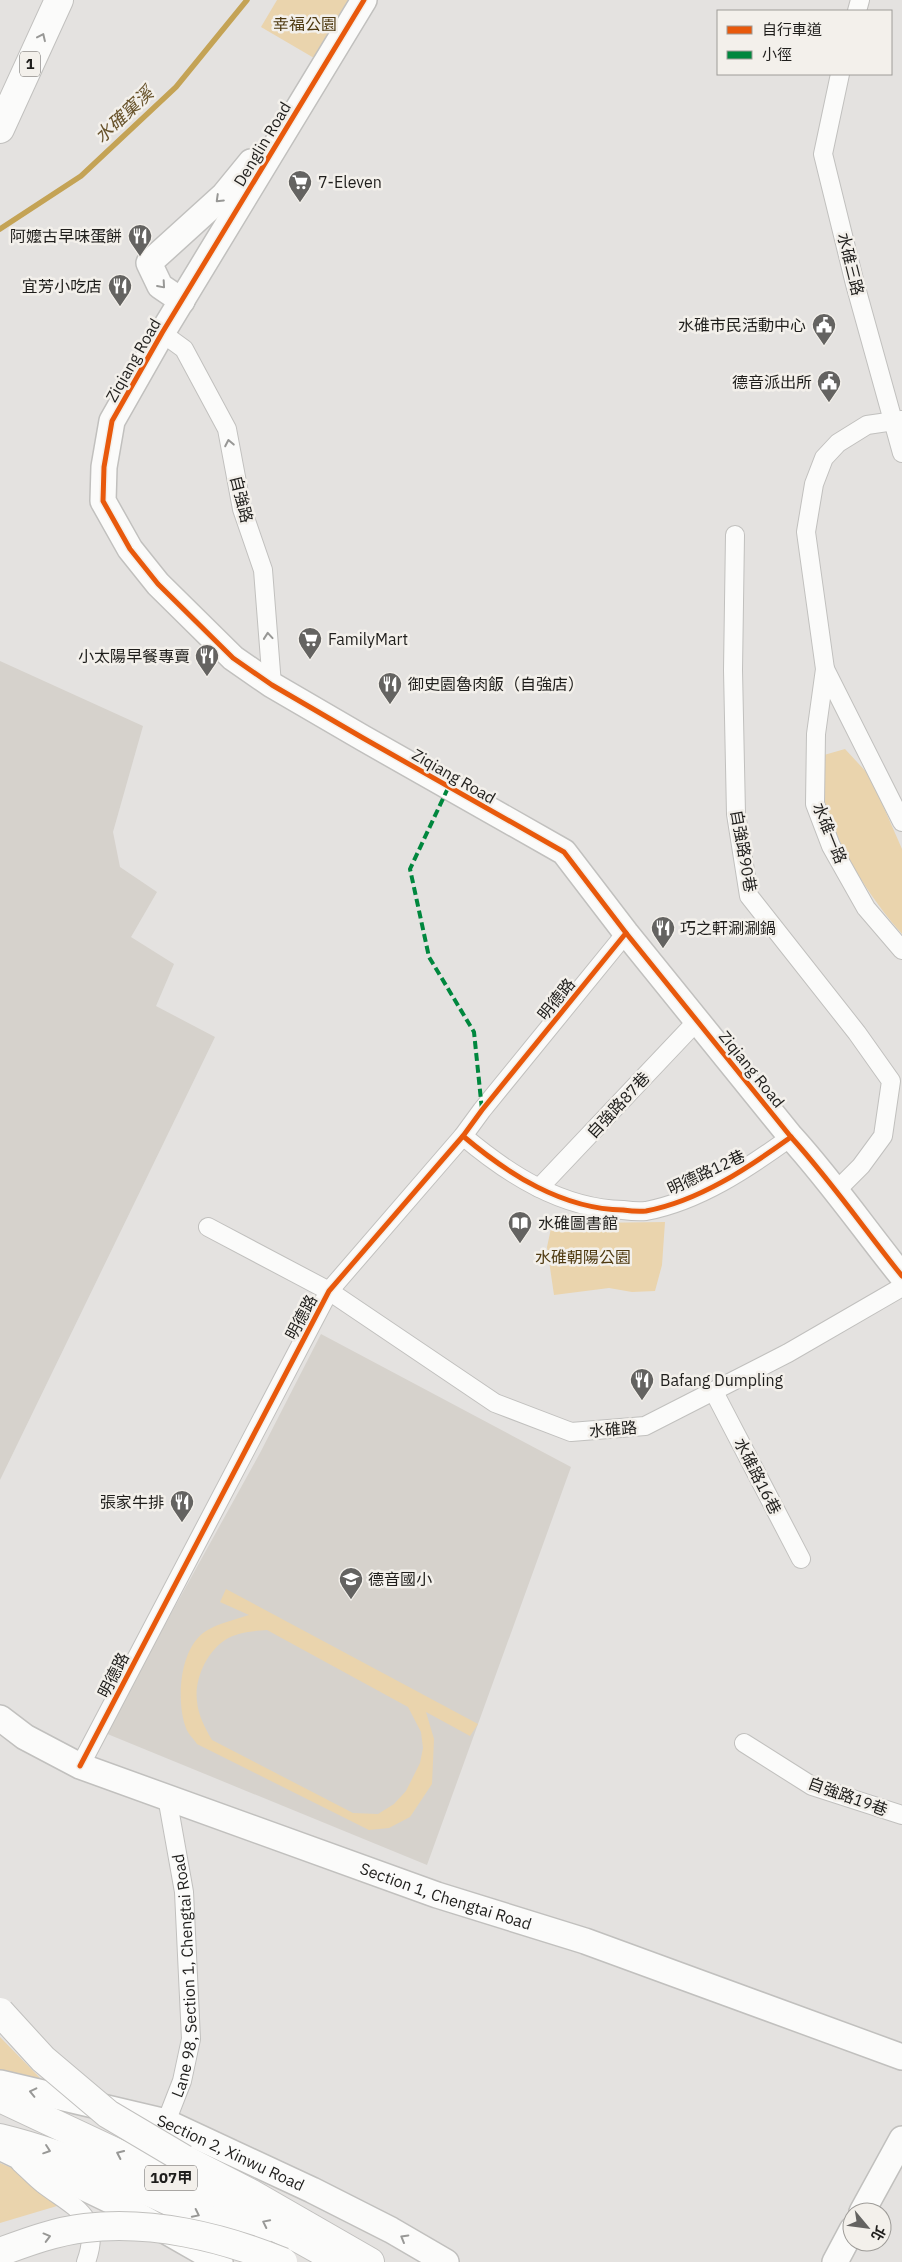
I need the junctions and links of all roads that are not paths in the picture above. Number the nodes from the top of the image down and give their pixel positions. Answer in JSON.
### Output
{"nodes":[{"id":1,"x":59,"y":0,"type":"edge"},
{"id":2,"x":364,"y":0,"type":"edge"},
{"id":3,"x":840,"y":75,"type":"edge"},
{"id":4,"x":306,"y":95,"type":"junction"},
{"id":5,"x":0,"y":129,"type":"edge"},
{"id":6,"x":182,"y":301,"type":"junction"},
{"id":7,"x":162,"y":333,"type":"junction"},
{"id":8,"x":897,"y":422,"type":"edge"},
{"id":9,"x":902,"y":453,"type":"edge"},
{"id":10,"x":735,"y":535,"type":"dead end"},
{"id":11,"x":825,"y":669,"type":"junction"},
{"id":12,"x":272,"y":684,"type":"junction"},
{"id":13,"x":902,"y":822,"type":"edge"},
{"id":14,"x":626,"y":933,"type":"junction"},
{"id":15,"x":902,"y":950,"type":"edge"},
{"id":16,"x":697,"y":1021,"type":"junction"},
{"id":17,"x":463,"y":1136,"type":"junction"},
{"id":18,"x":791,"y":1138,"type":"junction"},
{"id":19,"x":539,"y":1188,"type":"junction"},
{"id":20,"x":835,"y":1192,"type":"junction"},
{"id":21,"x":208,"y":1227,"type":"dead end"},
{"id":22,"x":902,"y":1276,"type":"edge"},
{"id":23,"x":902,"y":1286,"type":"edge"},
{"id":24,"x":329,"y":1291,"type":"junction"},
{"id":25,"x":714,"y":1392,"type":"junction"},
{"id":26,"x":801,"y":1559,"type":"dead end"},
{"id":27,"x":0,"y":1718,"type":"edge"},
{"id":28,"x":744,"y":1742,"type":"dead end"},
{"id":29,"x":80,"y":1766,"type":"junction"},
{"id":30,"x":167,"y":1796,"type":"junction"},
{"id":31,"x":902,"y":1816,"type":"edge"},
{"id":32,"x":0,"y":2012,"type":"edge"},
{"id":33,"x":0,"y":2030,"type":"edge"},
{"id":34,"x":902,"y":2057,"type":"edge"},
{"id":35,"x":0,"y":2084,"type":"edge"},
{"id":36,"x":0,"y":2098,"type":"edge"},
{"id":37,"x":166,"y":2122,"type":"junction"},
{"id":38,"x":902,"y":2139,"type":"edge"},
{"id":39,"x":2,"y":2145,"type":"edge"},
{"id":40,"x":184,"y":2158,"type":"junction"},
{"id":41,"x":867,"y":2202,"type":"edge"},
{"id":42,"x":842,"y":2249,"type":"edge"},
{"id":43,"x":0,"y":2252,"type":"edge"},
{"id":44,"x":86,"y":2262,"type":"edge"},
{"id":45,"x":220,"y":2262,"type":"edge"},
{"id":46,"x":282,"y":2262,"type":"edge"},
{"id":47,"x":294,"y":2262,"type":"edge"},
{"id":48,"x":341,"y":2262,"type":"edge"},
{"id":49,"x":370,"y":2262,"type":"edge"},
{"id":50,"x":446,"y":2262,"type":"edge"},
{"id":51,"x":835,"y":2262,"type":"edge"}],
"edges":[{"from":5,"to":1,"type":"main road","number":"1","one_way":true},
{"from":2,"to":4,"type":"street","name":"Denglin Road"},
{"from":3,"to":8,"type":"street","name":"水碓三路"},
{"from":4,"to":6,"type":"street","name":"Denglin Road"},
{"from":4,"to":6,"type":"street","name":"Denglin Road","one_way":true},
{"from":6,"to":7,"type":"street","name":"Ziqiang Road"},
{"from":12,"to":7,"type":"street","name":"自強路","one_way":true},
{"from":7,"to":12,"type":"street","name":"Ziqiang Road"},
{"from":8,"to":9,"type":"street","name":"水碓三路"},
{"from":8,"to":11,"type":"street","name":"水碓一路"},
{"from":10,"to":20,"type":"street","name":"自強路90巷"},
{"from":11,"to":13,"type":"street","name":"水碓一路"},
{"from":11,"to":15,"type":"street","name":"水碓一路"},
{"from":12,"to":14,"type":"street","name":"Ziqiang Road"},
{"from":14,"to":16,"type":"street","name":"Ziqiang Road"},
{"from":14,"to":17,"type":"street","name":"明德路"},
{"from":16,"to":18,"type":"street","name":"Ziqiang Road"},
{"from":16,"to":19,"type":"street","name":"自強路87巷"},
{"from":17,"to":19,"type":"street","name":"明德路12巷"},
{"from":17,"to":24,"type":"street","name":"明德路"},
{"from":18,"to":19,"type":"street","name":"明德路12巷"},
{"from":18,"to":20,"type":"street","name":"Ziqiang Road"},
{"from":20,"to":22,"type":"street","name":"Ziqiang Road"},
{"from":21,"to":24,"type":"street","name":"水碓路"},
{"from":23,"to":25,"type":"street","name":"水碓路"},
{"from":24,"to":25,"type":"street","name":"水碓路"},
{"from":24,"to":29,"type":"street","name":"明德路"},
{"from":25,"to":26,"type":"street","name":"水碓路16巷"},
{"from":27,"to":29,"type":"street","name":"Section 1, Chengtai Road"},
{"from":28,"to":31,"type":"street","name":"自強路19巷"},
{"from":29,"to":30,"type":"street","name":"Section 1, Chengtai Road"},
{"from":30,"to":34,"type":"street","name":"Section 1, Chengtai Road"},
{"from":30,"to":37,"type":"street","name":"Lane 98, Section 1, Chengtai Road"},
{"from":32,"to":40,"type":"main road","bridge":true},
{"from":33,"to":40,"type":"main road","bridge":true},
{"from":37,"to":35,"type":"street","name":"Section 2, Xinwu Road","one_way":true},
{"from":48,"to":36,"type":"main road","number":"107甲","one_way":true},
{"from":50,"to":37,"type":"street","name":"Section 2, Xinwu Road","one_way":true},
{"from":38,"to":41,"type":"street"},
{"from":39,"to":44,"type":"street"},
{"from":39,"to":45,"type":"street"},
{"from":39,"to":47,"type":"main road","number":"107甲","one_way":true},
{"from":40,"to":49,"type":"main road"},
{"from":42,"to":51,"type":"street"},
{"from":43,"to":46,"type":"main road","one_way":true,"bridge":true}]}
